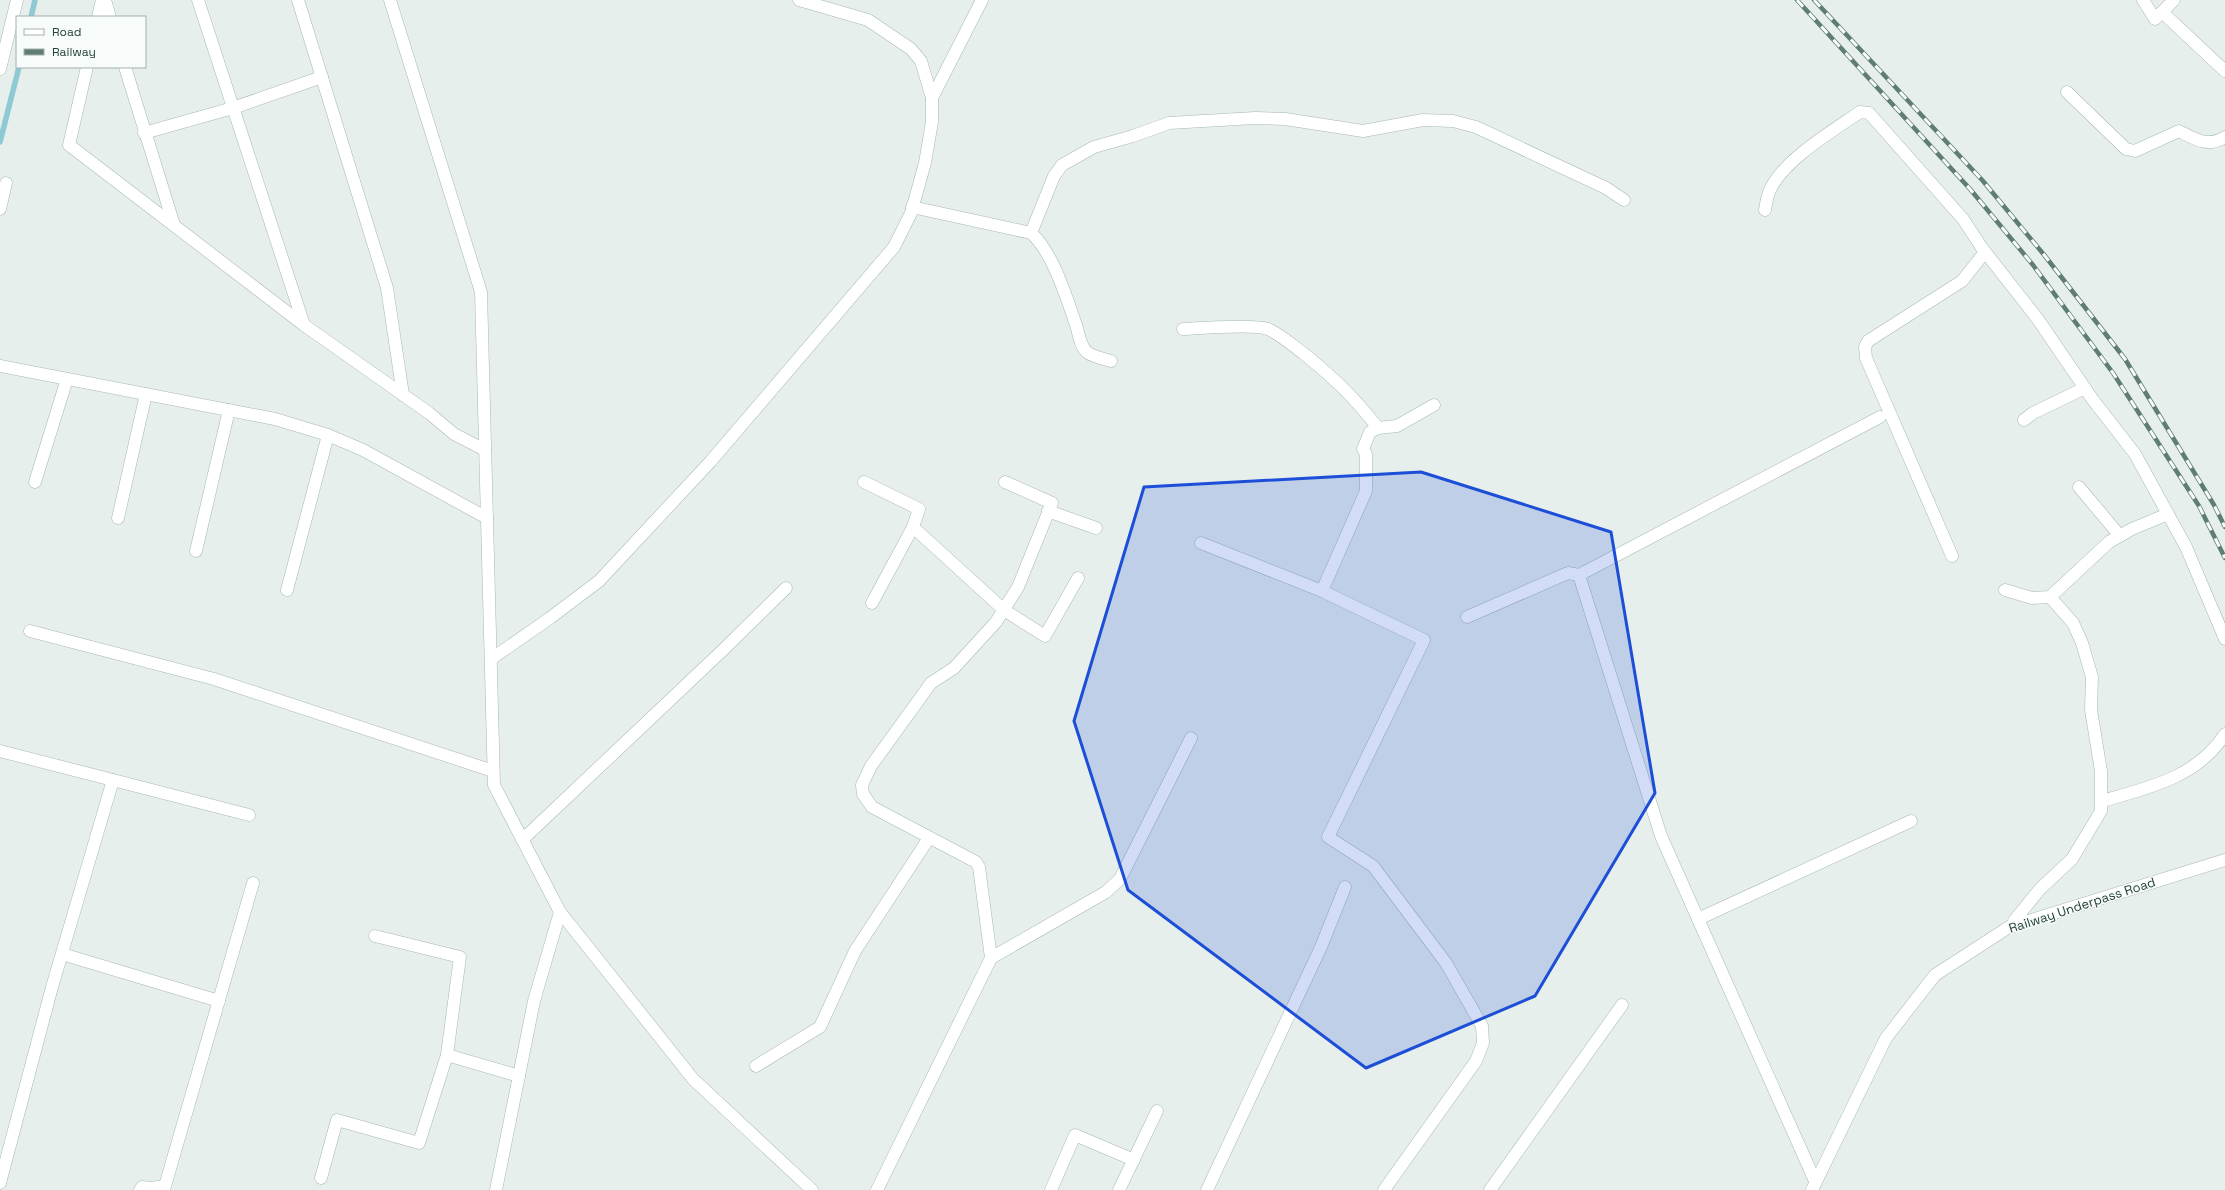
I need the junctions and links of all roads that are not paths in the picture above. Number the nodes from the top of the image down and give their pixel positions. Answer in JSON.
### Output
{"nodes":[{"id":1,"x":17,"y":0,"type":"edge"},
{"id":2,"x":102,"y":0,"type":"edge"},
{"id":3,"x":105,"y":0,"type":"edge"},
{"id":4,"x":198,"y":0,"type":"edge"},
{"id":5,"x":298,"y":0,"type":"edge"},
{"id":6,"x":390,"y":0,"type":"edge"},
{"id":7,"x":799,"y":0,"type":"edge"},
{"id":8,"x":982,"y":0,"type":"edge"},
{"id":9,"x":2143,"y":0,"type":"edge"},
{"id":10,"x":2174,"y":0,"type":"edge"},
{"id":11,"x":2162,"y":12,"type":"junction"},
{"id":12,"x":98,"y":16,"type":"edge"},
{"id":13,"x":110,"y":16,"type":"edge"},
{"id":14,"x":87,"y":68,"type":"edge"},
{"id":15,"x":125,"y":68,"type":"edge"},
{"id":16,"x":0,"y":69,"type":"edge"},
{"id":17,"x":2225,"y":71,"type":"edge"},
{"id":18,"x":322,"y":77,"type":"junction"},
{"id":19,"x":2068,"y":92,"type":"dead end"},
{"id":20,"x":932,"y":98,"type":"junction"},
{"id":21,"x":233,"y":108,"type":"junction"},
{"id":22,"x":144,"y":133,"type":"junction"},
{"id":23,"x":2225,"y":137,"type":"edge"},
{"id":24,"x":6,"y":183,"type":"dead end"},
{"id":25,"x":1624,"y":200,"type":"dead end"},
{"id":26,"x":912,"y":207,"type":"junction"},
{"id":27,"x":0,"y":209,"type":"edge"},
{"id":28,"x":1764,"y":210,"type":"dead end"},
{"id":29,"x":174,"y":225,"type":"junction"},
{"id":30,"x":1031,"y":234,"type":"junction"},
{"id":31,"x":1985,"y":252,"type":"junction"},
{"id":32,"x":304,"y":325,"type":"junction"},
{"id":33,"x":1183,"y":329,"type":"dead end"},
{"id":34,"x":1111,"y":361,"type":"dead end"},
{"id":35,"x":0,"y":366,"type":"edge"},
{"id":36,"x":67,"y":379,"type":"junction"},
{"id":37,"x":2085,"y":388,"type":"junction"},
{"id":38,"x":146,"y":394,"type":"junction"},
{"id":39,"x":403,"y":395,"type":"junction"},
{"id":40,"x":1434,"y":405,"type":"dead end"},
{"id":41,"x":229,"y":410,"type":"junction"},
{"id":42,"x":1880,"y":417,"type":"dead end"},
{"id":43,"x":2024,"y":420,"type":"dead end"},
{"id":44,"x":1378,"y":428,"type":"junction"},
{"id":45,"x":328,"y":435,"type":"junction"},
{"id":46,"x":485,"y":450,"type":"junction"},
{"id":47,"x":35,"y":482,"type":"dead end"},
{"id":48,"x":864,"y":482,"type":"dead end"},
{"id":49,"x":1005,"y":482,"type":"dead end"},
{"id":50,"x":2079,"y":487,"type":"dead end"},
{"id":51,"x":1048,"y":511,"type":"junction"},
{"id":52,"x":2168,"y":514,"type":"junction"},
{"id":53,"x":118,"y":518,"type":"dead end"},
{"id":54,"x":487,"y":518,"type":"junction"},
{"id":55,"x":913,"y":527,"type":"junction"},
{"id":56,"x":1096,"y":528,"type":"dead end"},
{"id":57,"x":2120,"y":536,"type":"junction"},
{"id":58,"x":1201,"y":543,"type":"dead end"},
{"id":59,"x":196,"y":551,"type":"dead end"},
{"id":60,"x":1952,"y":556,"type":"dead end"},
{"id":61,"x":1579,"y":575,"type":"junction"},
{"id":62,"x":1078,"y":578,"type":"dead end"},
{"id":63,"x":786,"y":588,"type":"dead end"},
{"id":64,"x":287,"y":590,"type":"dead end"},
{"id":65,"x":2005,"y":590,"type":"dead end"},
{"id":66,"x":1322,"y":591,"type":"junction"},
{"id":67,"x":2050,"y":597,"type":"junction"},
{"id":68,"x":872,"y":603,"type":"dead end"},
{"id":69,"x":1004,"y":610,"type":"junction"},
{"id":70,"x":1467,"y":617,"type":"dead end"},
{"id":71,"x":30,"y":631,"type":"dead end"},
{"id":72,"x":2225,"y":639,"type":"edge"},
{"id":73,"x":490,"y":659,"type":"junction"},
{"id":74,"x":2225,"y":734,"type":"edge"},
{"id":75,"x":1190,"y":738,"type":"dead end"},
{"id":76,"x":0,"y":751,"type":"edge"},
{"id":77,"x":494,"y":771,"type":"junction"},
{"id":78,"x":113,"y":780,"type":"junction"},
{"id":79,"x":2102,"y":801,"type":"junction"},
{"id":80,"x":249,"y":815,"type":"dead end"},
{"id":81,"x":1911,"y":821,"type":"dead end"},
{"id":82,"x":929,"y":838,"type":"junction"},
{"id":83,"x":522,"y":840,"type":"junction"},
{"id":84,"x":2225,"y":860,"type":"edge"},
{"id":85,"x":253,"y":883,"type":"dead end"},
{"id":86,"x":1345,"y":887,"type":"dead end"},
{"id":87,"x":560,"y":912,"type":"junction"},
{"id":88,"x":1698,"y":919,"type":"junction"},
{"id":89,"x":2014,"y":926,"type":"junction"},
{"id":90,"x":375,"y":936,"type":"dead end"},
{"id":91,"x":62,"y":954,"type":"junction"},
{"id":92,"x":991,"y":958,"type":"junction"},
{"id":93,"x":219,"y":1001,"type":"junction"},
{"id":94,"x":1622,"y":1005,"type":"dead end"},
{"id":95,"x":448,"y":1055,"type":"junction"},
{"id":96,"x":756,"y":1066,"type":"dead end"},
{"id":97,"x":519,"y":1076,"type":"junction"},
{"id":98,"x":1157,"y":1111,"type":"dead end"},
{"id":99,"x":1134,"y":1160,"type":"junction"},
{"id":100,"x":2,"y":1168,"type":"edge"},
{"id":101,"x":321,"y":1178,"type":"dead end"},
{"id":102,"x":0,"y":1183,"type":"edge"},
{"id":103,"x":1813,"y":1186,"type":"edge"},
{"id":104,"x":140,"y":1190,"type":"edge"},
{"id":105,"x":496,"y":1190,"type":"edge"},
{"id":106,"x":812,"y":1190,"type":"edge"},
{"id":107,"x":877,"y":1190,"type":"edge"},
{"id":108,"x":1051,"y":1190,"type":"edge"},
{"id":109,"x":1119,"y":1190,"type":"edge"},
{"id":110,"x":1207,"y":1190,"type":"edge"},
{"id":111,"x":1384,"y":1190,"type":"edge"},
{"id":112,"x":1490,"y":1190,"type":"edge"}],
"edges":[{"from":1,"to":16,"type":"street"},
{"from":2,"to":12,"type":"street"},
{"from":3,"to":13,"type":"street"},
{"from":4,"to":21,"type":"street"},
{"from":5,"to":18,"type":"street"},
{"from":6,"to":46,"type":"street"},
{"from":7,"to":20,"type":"street"},
{"from":8,"to":20,"type":"street"},
{"from":9,"to":11,"type":"street"},
{"from":10,"to":11,"type":"street"},
{"from":11,"to":17,"type":"street"},
{"from":14,"to":29,"type":"street"},
{"from":15,"to":22,"type":"street"},
{"from":18,"to":21,"type":"street"},
{"from":18,"to":39,"type":"street"},
{"from":19,"to":23,"type":"street"},
{"from":20,"to":26,"type":"street"},
{"from":21,"to":22,"type":"street"},
{"from":21,"to":32,"type":"street"},
{"from":22,"to":29,"type":"street"},
{"from":24,"to":27,"type":"street"},
{"from":25,"to":30,"type":"street"},
{"from":26,"to":30,"type":"street"},
{"from":26,"to":73,"type":"street"},
{"from":28,"to":31,"type":"street"},
{"from":29,"to":32,"type":"street"},
{"from":30,"to":34,"type":"street"},
{"from":31,"to":37,"type":"street"},
{"from":31,"to":60,"type":"street"},
{"from":32,"to":39,"type":"street"},
{"from":33,"to":44,"type":"street"},
{"from":35,"to":36,"type":"street"},
{"from":36,"to":38,"type":"street"},
{"from":36,"to":47,"type":"street"},
{"from":37,"to":43,"type":"street"},
{"from":37,"to":52,"type":"street"},
{"from":38,"to":41,"type":"street"},
{"from":38,"to":53,"type":"street"},
{"from":39,"to":46,"type":"street"},
{"from":40,"to":44,"type":"street"},
{"from":41,"to":45,"type":"street"},
{"from":41,"to":59,"type":"street"},
{"from":42,"to":61,"type":"street"},
{"from":44,"to":66,"type":"street"},
{"from":45,"to":54,"type":"street"},
{"from":45,"to":64,"type":"street"},
{"from":46,"to":54,"type":"street"},
{"from":48,"to":55,"type":"street"},
{"from":49,"to":51,"type":"street"},
{"from":50,"to":57,"type":"street"},
{"from":51,"to":56,"type":"street"},
{"from":51,"to":69,"type":"street"},
{"from":52,"to":57,"type":"street"},
{"from":52,"to":72,"type":"street"},
{"from":54,"to":73,"type":"street"},
{"from":55,"to":68,"type":"street"},
{"from":55,"to":69,"type":"street"},
{"from":57,"to":67,"type":"street"},
{"from":58,"to":66,"type":"street"},
{"from":61,"to":70,"type":"street"},
{"from":61,"to":88,"type":"street"},
{"from":62,"to":69,"type":"street"},
{"from":63,"to":83,"type":"street"},
{"from":65,"to":67,"type":"street"},
{"from":66,"to":111,"type":"street"},
{"from":67,"to":79,"type":"street"},
{"from":69,"to":82,"type":"street"},
{"from":71,"to":77,"type":"street"},
{"from":73,"to":77,"type":"street"},
{"from":74,"to":79,"type":"street"},
{"from":75,"to":92,"type":"street"},
{"from":76,"to":78,"type":"street"},
{"from":77,"to":83,"type":"street"},
{"from":78,"to":80,"type":"street"},
{"from":78,"to":91,"type":"street"},
{"from":79,"to":89,"type":"street"},
{"from":81,"to":88,"type":"street"},
{"from":82,"to":92,"type":"street"},
{"from":82,"to":96,"type":"street"},
{"from":83,"to":87,"type":"street"},
{"from":84,"to":89,"type":"street","name":"Railway Underpass Road"},
{"from":85,"to":93,"type":"street"},
{"from":86,"to":110,"type":"street"},
{"from":87,"to":97,"type":"street"},
{"from":87,"to":106,"type":"street"},
{"from":88,"to":103,"type":"street"},
{"from":89,"to":103,"type":"street","name":"Railway Underpass Road"},
{"from":90,"to":95,"type":"street"},
{"from":91,"to":93,"type":"street"},
{"from":91,"to":100,"type":"street"},
{"from":92,"to":107,"type":"street"},
{"from":93,"to":104,"type":"street"},
{"from":94,"to":112,"type":"street"},
{"from":95,"to":97,"type":"street"},
{"from":95,"to":101,"type":"street"},
{"from":97,"to":105,"type":"street"},
{"from":98,"to":99,"type":"street"},
{"from":99,"to":108,"type":"street"},
{"from":99,"to":109,"type":"street"},
{"from":100,"to":102,"type":"street"}]}
